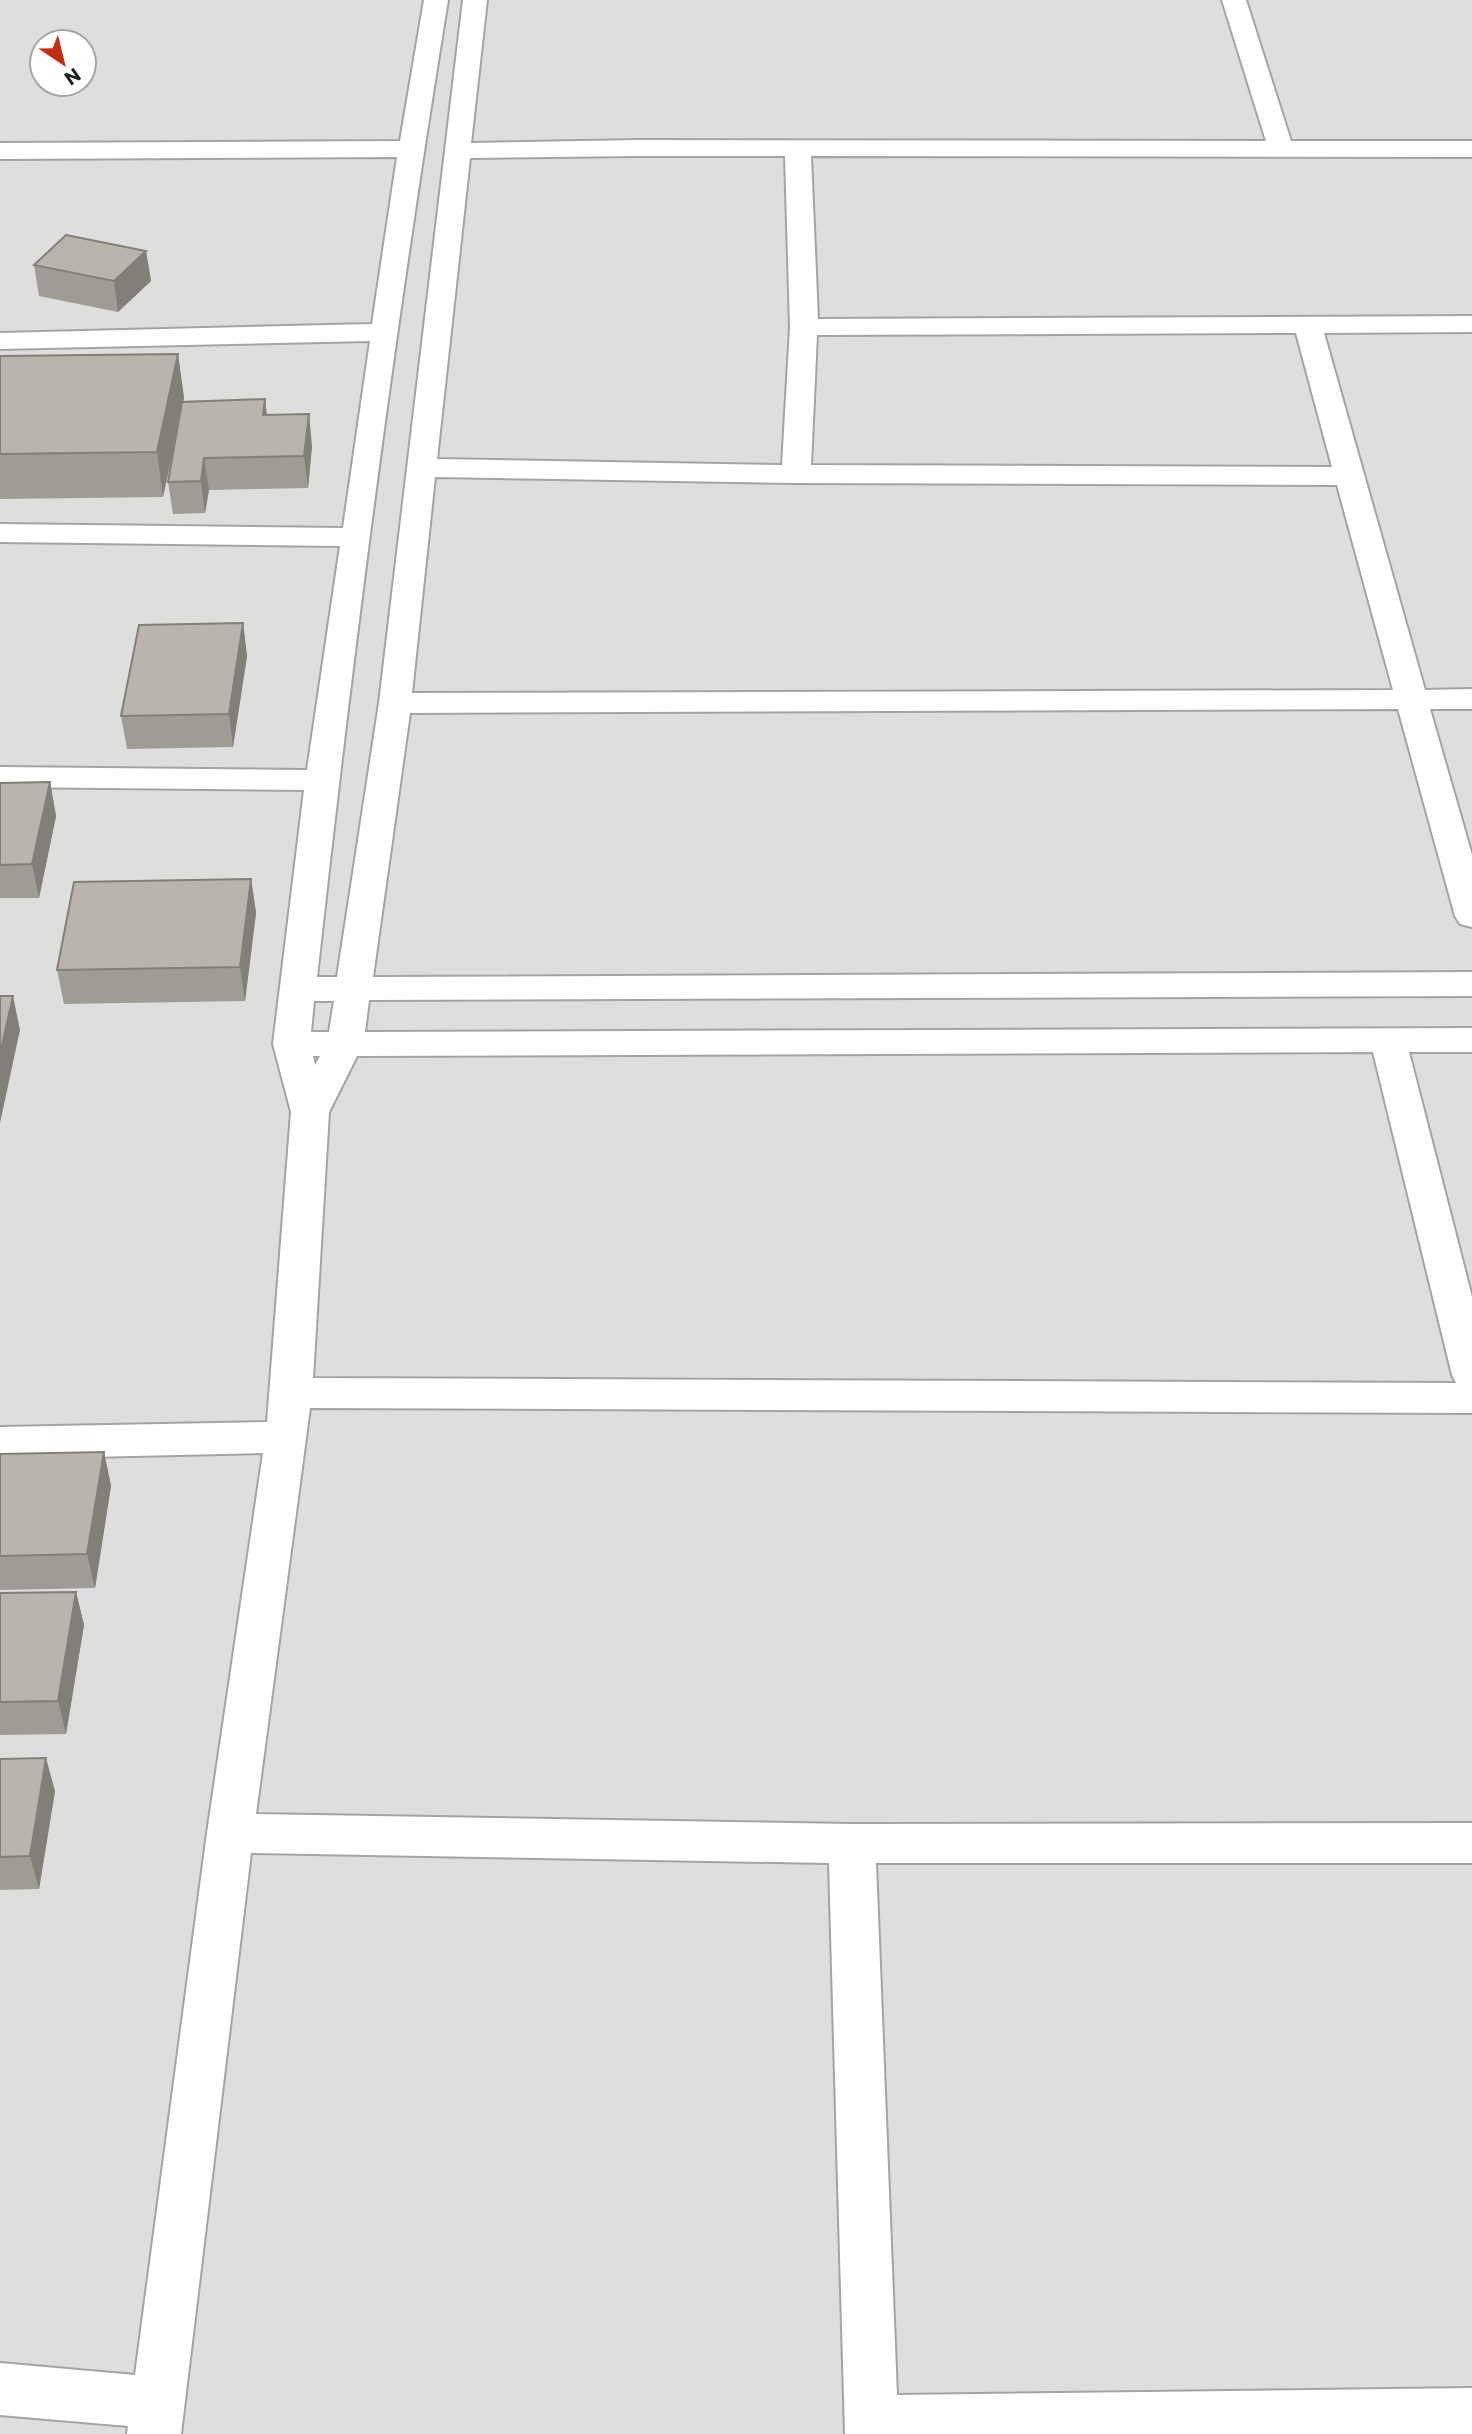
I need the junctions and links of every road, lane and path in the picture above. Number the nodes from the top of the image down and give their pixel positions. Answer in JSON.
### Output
{"nodes":[{"id":1,"x":436,"y":0,"type":"edge"},
{"id":2,"x":475,"y":0,"type":"edge"},
{"id":3,"x":1234,"y":0,"type":"edge"},
{"id":4,"x":798,"y":148,"type":"junction"},
{"id":5,"x":411,"y":149,"type":"junction"},
{"id":6,"x":1281,"y":149,"type":"junction"},
{"id":7,"x":1472,"y":149,"type":"edge"},
{"id":8,"x":0,"y":151,"type":"edge"},
{"id":9,"x":457,"y":151,"type":"junction"},
{"id":10,"x":1472,"y":324,"type":"edge"},
{"id":11,"x":804,"y":327,"type":"junction"},
{"id":12,"x":1308,"y":327,"type":"junction"},
{"id":13,"x":385,"y":332,"type":"junction"},
{"id":14,"x":0,"y":341,"type":"edge"},
{"id":15,"x":424,"y":468,"type":"junction"},
{"id":16,"x":796,"y":474,"type":"junction"},
{"id":17,"x":1348,"y":476,"type":"junction"},
{"id":18,"x":0,"y":533,"type":"edge"},
{"id":19,"x":357,"y":537,"type":"junction"},
{"id":20,"x":1412,"y":699,"type":"junction"},
{"id":21,"x":1472,"y":699,"type":"edge"},
{"id":22,"x":395,"y":703,"type":"junction"},
{"id":23,"x":0,"y":777,"type":"edge"},
{"id":24,"x":323,"y":780,"type":"junction"},
{"id":25,"x":1472,"y":916,"type":"edge"},
{"id":26,"x":1472,"y":984,"type":"edge"},
{"id":27,"x":354,"y":988,"type":"junction"},
{"id":28,"x":298,"y":989,"type":"junction"},
{"id":29,"x":1472,"y":1040,"type":"edge"},
{"id":30,"x":1388,"y":1041,"type":"junction"},
{"id":31,"x":345,"y":1043,"type":"junction"},
{"id":32,"x":290,"y":1044,"type":"junction"},
{"id":33,"x":310,"y":1112,"type":"junction"},
{"id":34,"x":1472,"y":1375,"type":"edge"},
{"id":35,"x":292,"y":1393,"type":"junction"},
{"id":36,"x":1472,"y":1398,"type":"edge"},
{"id":37,"x":286,"y":1437,"type":"junction"},
{"id":38,"x":0,"y":1443,"type":"edge"},
{"id":39,"x":230,"y":1833,"type":"junction"},
{"id":40,"x":1472,"y":1843,"type":"edge"},
{"id":41,"x":852,"y":1844,"type":"junction"},
{"id":42,"x":0,"y":2389,"type":"edge"},
{"id":43,"x":1472,"y":2414,"type":"edge"},
{"id":44,"x":156,"y":2418,"type":"edge"},
{"id":45,"x":872,"y":2428,"type":"edge"}],
"edges":[{"from":1,"to":5,"type":"street"},
{"from":2,"to":9,"type":"street"},
{"from":3,"to":6,"type":"street"},
{"from":4,"to":6,"type":"street"},
{"from":4,"to":9,"type":"street"},
{"from":4,"to":11,"type":"street"},
{"from":5,"to":8,"type":"street"},
{"from":5,"to":13,"type":"street"},
{"from":6,"to":7,"type":"street"},
{"from":9,"to":15,"type":"street"},
{"from":10,"to":12,"type":"street"},
{"from":11,"to":12,"type":"street"},
{"from":11,"to":16,"type":"street"},
{"from":12,"to":17,"type":"street"},
{"from":13,"to":14,"type":"street"},
{"from":13,"to":19,"type":"street"},
{"from":15,"to":16,"type":"street"},
{"from":15,"to":22,"type":"street"},
{"from":16,"to":17,"type":"street"},
{"from":17,"to":20,"type":"street"},
{"from":18,"to":19,"type":"street"},
{"from":19,"to":24,"type":"street"},
{"from":20,"to":21,"type":"street"},
{"from":20,"to":22,"type":"street"},
{"from":20,"to":25,"type":"street"},
{"from":22,"to":27,"type":"street"},
{"from":23,"to":24,"type":"street"},
{"from":24,"to":28,"type":"street"},
{"from":26,"to":27,"type":"street"},
{"from":27,"to":28,"type":"street"},
{"from":27,"to":31,"type":"street"},
{"from":28,"to":32,"type":"street"},
{"from":29,"to":30,"type":"street"},
{"from":30,"to":31,"type":"street"},
{"from":30,"to":34,"type":"street"},
{"from":31,"to":32,"type":"street"},
{"from":31,"to":33,"type":"street"},
{"from":32,"to":33,"type":"street"},
{"from":33,"to":35,"type":"street"},
{"from":35,"to":36,"type":"street"},
{"from":35,"to":37,"type":"street"},
{"from":37,"to":38,"type":"street"},
{"from":37,"to":39,"type":"street"},
{"from":39,"to":41,"type":"street"},
{"from":39,"to":44,"type":"street"},
{"from":40,"to":41,"type":"street"},
{"from":41,"to":45,"type":"street"},
{"from":42,"to":44,"type":"street"},
{"from":43,"to":45,"type":"street"}]}
